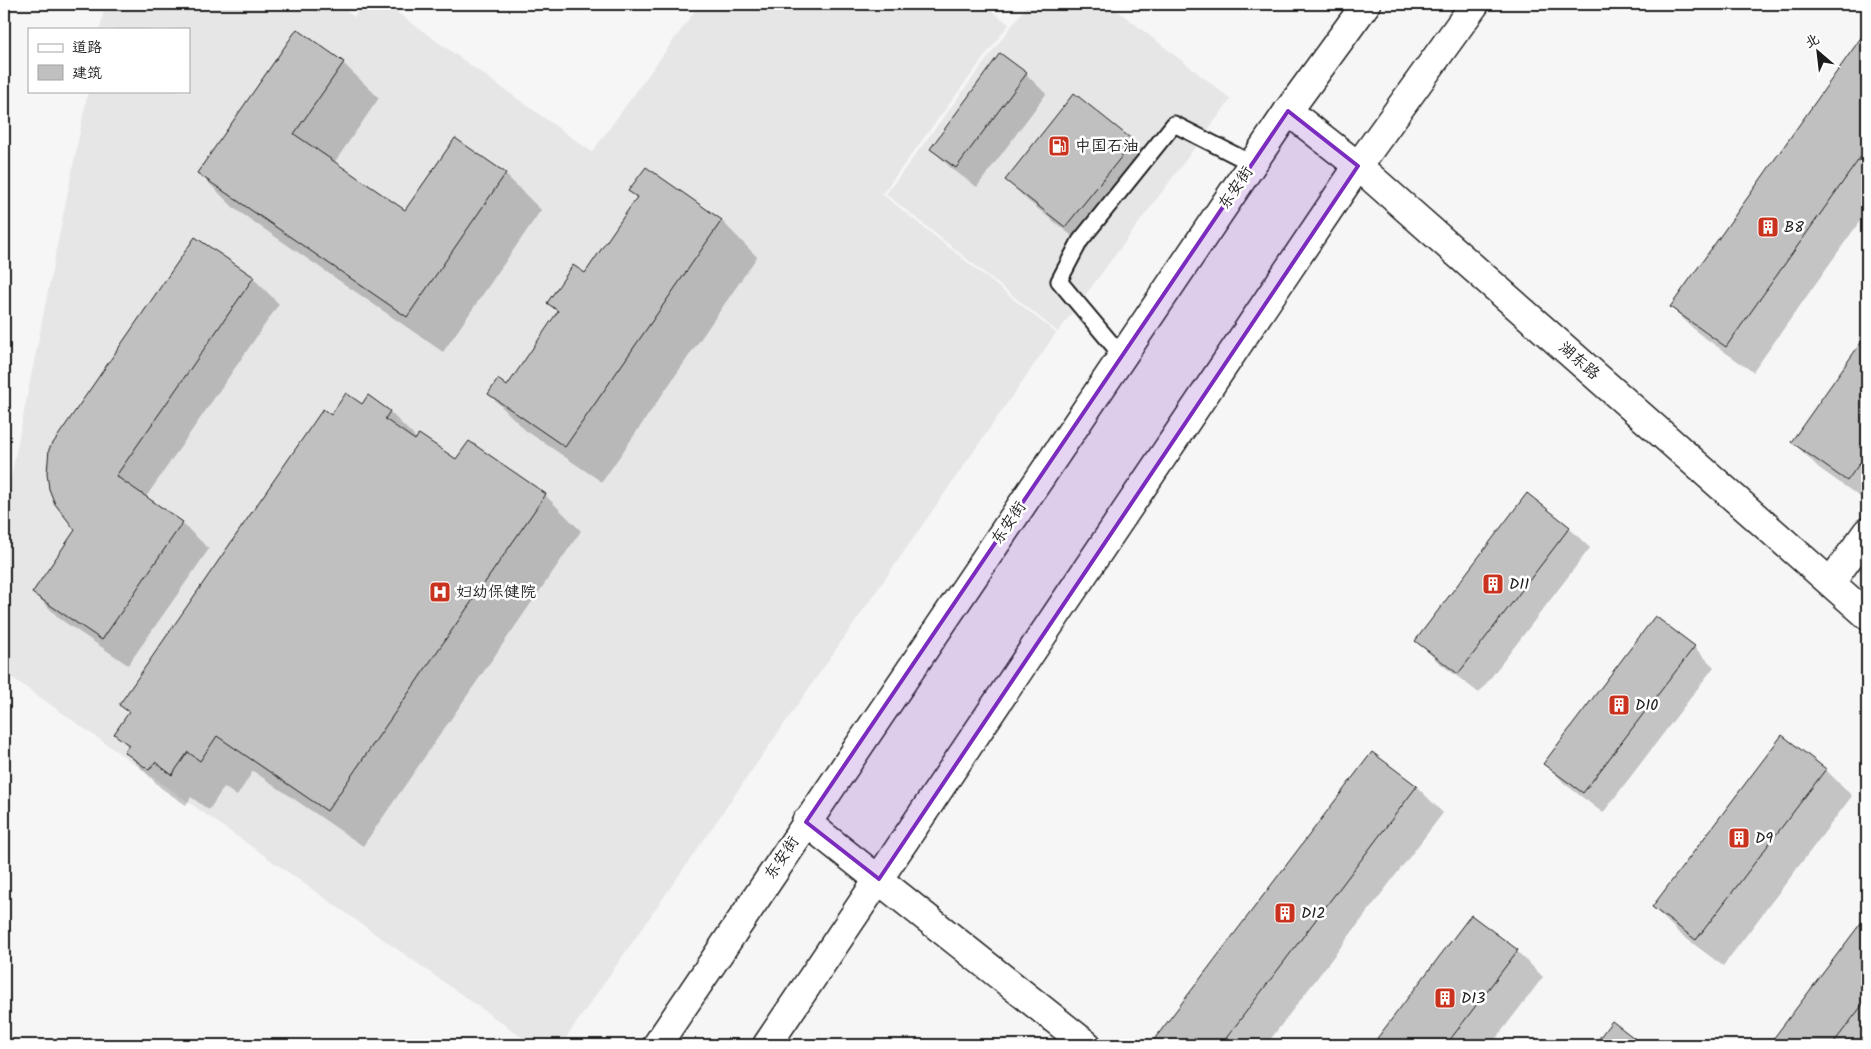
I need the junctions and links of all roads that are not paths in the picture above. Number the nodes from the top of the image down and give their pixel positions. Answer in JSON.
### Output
{"nodes":[{"id":1,"x":1366,"y":4,"type":"edge"},
{"id":2,"x":1475,"y":4,"type":"edge"},
{"id":3,"x":1288,"y":111,"type":"junction"},
{"id":4,"x":1253,"y":164,"type":"junction"},
{"id":5,"x":1358,"y":166,"type":"junction"},
{"id":6,"x":1122,"y":356,"type":"junction"},
{"id":7,"x":1867,"y":532,"type":"edge"},
{"id":8,"x":1831,"y":582,"type":"junction"},
{"id":9,"x":1867,"y":615,"type":"edge"},
{"id":10,"x":806,"y":822,"type":"junction"},
{"id":11,"x":879,"y":879,"type":"junction"},
{"id":12,"x":657,"y":1045,"type":"edge"},
{"id":13,"x":767,"y":1045,"type":"edge"},
{"id":14,"x":1087,"y":1045,"type":"edge"}],
"edges":[{"from":1,"to":3,"type":"main road","name":"东安街"},
{"from":2,"to":5,"type":"main road"},
{"from":3,"to":4,"type":"main road","name":"东安街"},
{"from":3,"to":5,"type":"main road","name":"湖东路"},
{"from":4,"to":6,"type":"main road","name":"东安街"},
{"from":4,"to":6,"type":"lane"},
{"from":5,"to":8,"type":"main road","name":"湖东路"},
{"from":5,"to":11,"type":"main road"},
{"from":6,"to":10,"type":"main road","name":"东安街"},
{"from":7,"to":8,"type":"main road"},
{"from":8,"to":9,"type":"main road","name":"湖东路"},
{"from":10,"to":11,"type":"main road"},
{"from":10,"to":12,"type":"main road","name":"东安街"},
{"from":11,"to":13,"type":"main road"},
{"from":11,"to":14,"type":"main road"}]}
